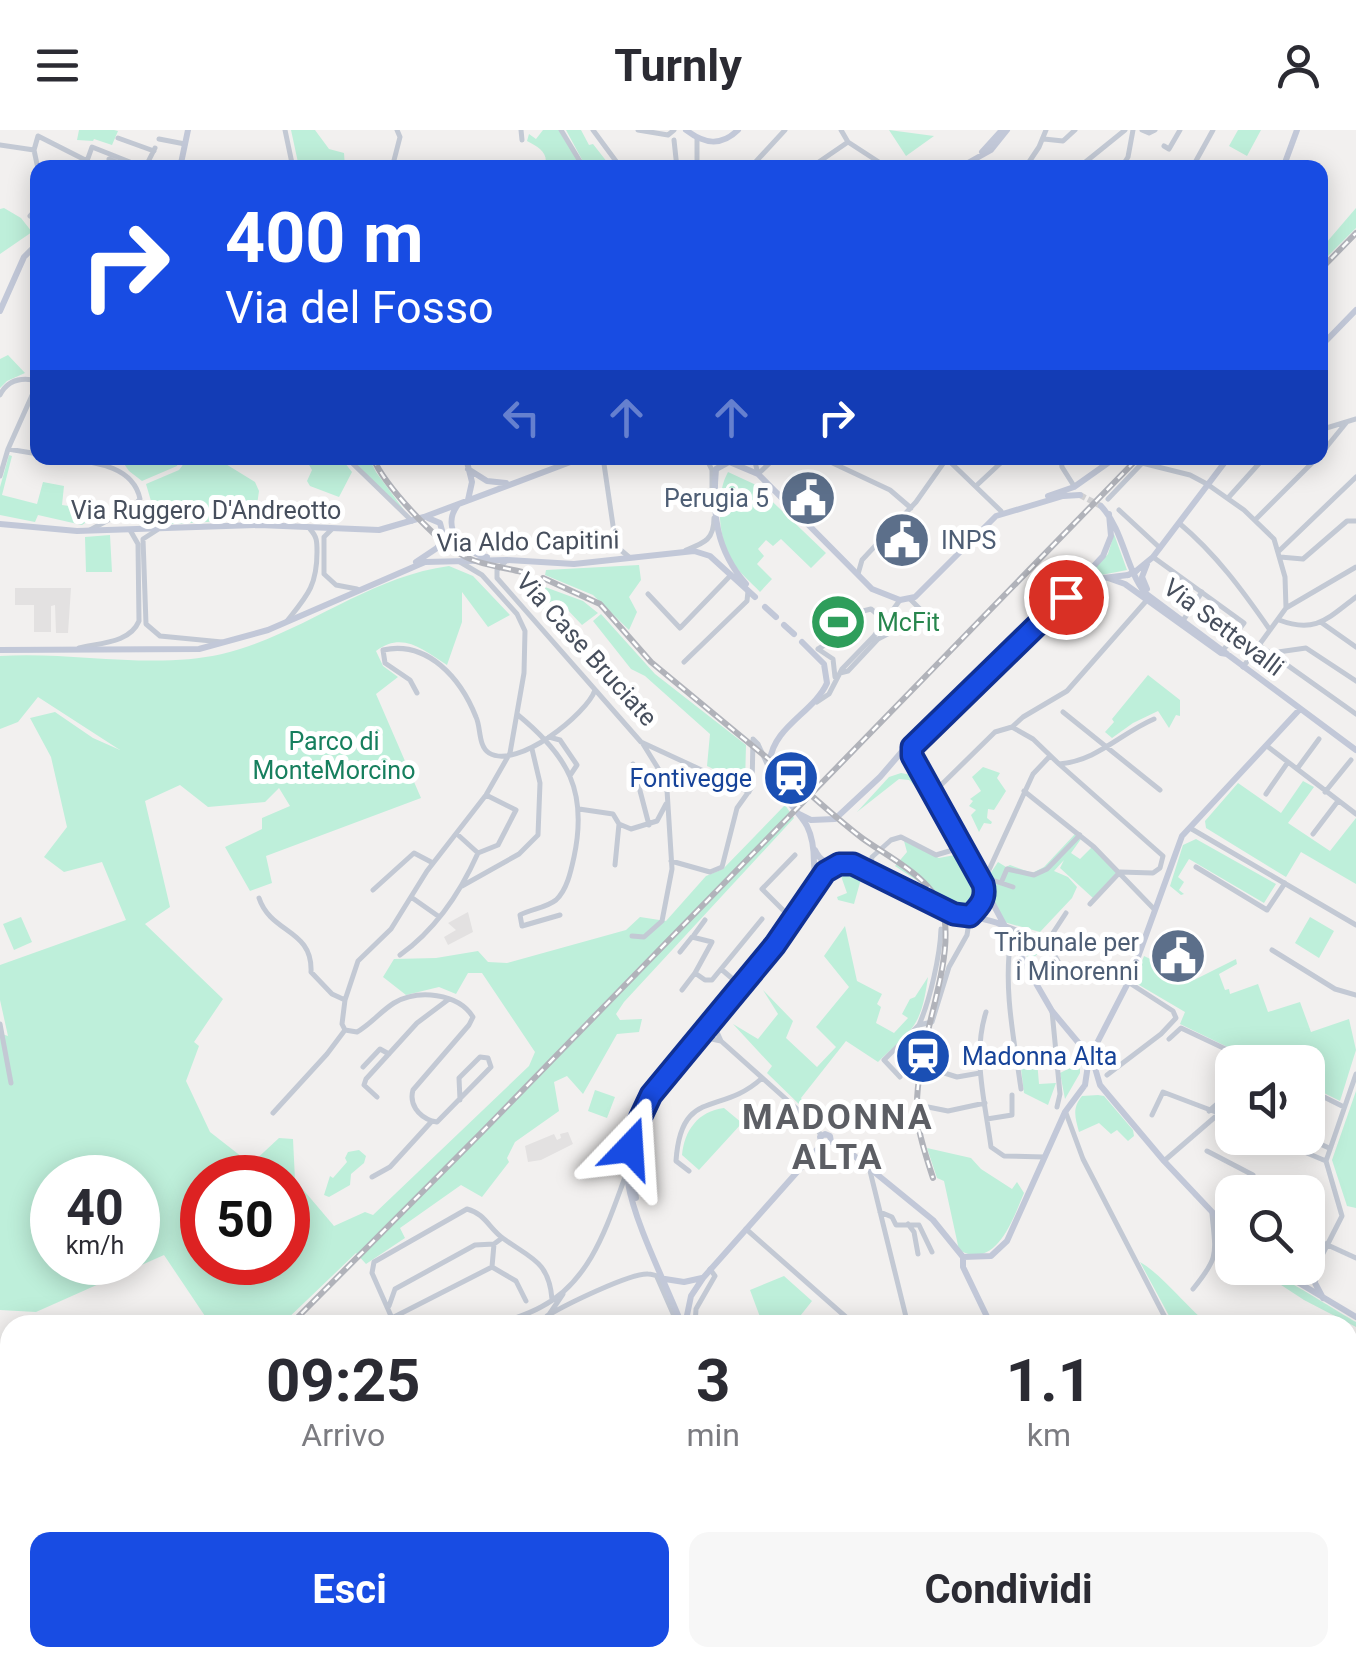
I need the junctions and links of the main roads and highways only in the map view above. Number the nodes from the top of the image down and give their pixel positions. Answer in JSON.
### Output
{"nodes":[{"id":1,"x":188,"y":130,"type":"edge"},
{"id":2,"x":686,"y":130,"type":"edge"},
{"id":3,"x":738,"y":130,"type":"edge"},
{"id":4,"x":1004,"y":130,"type":"edge"},
{"id":5,"x":1297,"y":130,"type":"edge"},
{"id":6,"x":182,"y":160,"type":"edge"},
{"id":7,"x":972,"y":160,"type":"edge"},
{"id":8,"x":1286,"y":160,"type":"edge"},
{"id":9,"x":30,"y":251,"type":"edge"},
{"id":10,"x":1356,"y":310,"type":"edge"},
{"id":11,"x":0,"y":312,"type":"edge"},
{"id":12,"x":1328,"y":339,"type":"edge"},
{"id":13,"x":467,"y":465,"type":"edge"},
{"id":14,"x":561,"y":465,"type":"edge"},
{"id":15,"x":719,"y":465,"type":"edge"},
{"id":16,"x":739,"y":465,"type":"edge"},
{"id":17,"x":1105,"y":465,"type":"edge"},
{"id":18,"x":1222,"y":465,"type":"edge"},
{"id":19,"x":468,"y":469,"type":"junction"},
{"id":20,"x":507,"y":484,"type":"junction"},
{"id":21,"x":1080,"y":495,"type":"tunnel mouth"},
{"id":22,"x":467,"y":501,"type":"junction"},
{"id":23,"x":458,"y":504,"type":"junction"},
{"id":24,"x":1101,"y":506,"type":"tunnel mouth"},
{"id":25,"x":999,"y":514,"type":"junction"},
{"id":26,"x":1108,"y":514,"type":"junction"},
{"id":27,"x":424,"y":518,"type":"junction"},
{"id":28,"x":0,"y":524,"type":"edge"},
{"id":29,"x":507,"y":560,"type":"junction"},
{"id":30,"x":1151,"y":560,"type":"junction"},
{"id":31,"x":411,"y":566,"type":"junction"},
{"id":32,"x":1108,"y":578,"type":"junction"},
{"id":33,"x":1076,"y":586,"type":"junction"},
{"id":34,"x":765,"y":607,"type":"dead end"},
{"id":35,"x":776,"y":618,"type":"dead end"},
{"id":36,"x":1185,"y":620,"type":"junction"},
{"id":37,"x":784,"y":625,"type":"dead end"},
{"id":38,"x":794,"y":634,"type":"dead end"},
{"id":39,"x":804,"y":644,"type":"road end"},
{"id":40,"x":0,"y":650,"type":"edge"},
{"id":41,"x":1225,"y":652,"type":"junction"},
{"id":42,"x":1300,"y":709,"type":"junction"},
{"id":43,"x":936,"y":724,"type":"junction"},
{"id":44,"x":1354,"y":747,"type":"edge"},
{"id":45,"x":799,"y":814,"type":"junction"},
{"id":46,"x":813,"y":846,"type":"junction"},
{"id":47,"x":839,"y":864,"type":"junction"},
{"id":48,"x":984,"y":883,"type":"junction"},
{"id":49,"x":814,"y":887,"type":"junction"},
{"id":50,"x":970,"y":916,"type":"junction"},
{"id":51,"x":1003,"y":925,"type":"junction"},
{"id":52,"x":1096,"y":1045,"type":"junction"},
{"id":53,"x":1082,"y":1047,"type":"junction"},
{"id":54,"x":1085,"y":1085,"type":"junction"},
{"id":55,"x":1100,"y":1085,"type":"junction"},
{"id":56,"x":629,"y":1155,"type":"junction"},
{"id":57,"x":636,"y":1206,"type":"junction"},
{"id":58,"x":1215,"y":1217,"type":"edge"},
{"id":59,"x":963,"y":1257,"type":"junction"},
{"id":60,"x":660,"y":1275,"type":"junction"},
{"id":61,"x":703,"y":1278,"type":"junction"},
{"id":62,"x":1315,"y":1285,"type":"edge"},
{"id":63,"x":1302,"y":1286,"type":"edge"},
{"id":64,"x":691,"y":1296,"type":"junction"},
{"id":65,"x":672,"y":1299,"type":"junction"},
{"id":66,"x":1324,"y":1299,"type":"junction"},
{"id":67,"x":678,"y":1315,"type":"edge"},
{"id":68,"x":685,"y":1315,"type":"edge"},
{"id":69,"x":986,"y":1315,"type":"edge"},
{"id":70,"x":1352,"y":1315,"type":"edge"}],
"edges":[{"from":1,"to":6,"type":"main road"},
{"from":2,"to":3,"type":"main road"},
{"from":4,"to":7,"type":"main road"},
{"from":5,"to":8,"type":"main road"},
{"from":9,"to":11,"type":"main road"},
{"from":10,"to":12,"type":"main road"},
{"from":13,"to":19,"type":"main road"},
{"from":14,"to":20,"type":"main road","name":"Via Ruggero D'Andreotto"},
{"from":15,"to":29,"type":"main road","name":"Via Aldo Capitini"},
{"from":16,"to":25,"type":"main road"},
{"from":17,"to":25,"type":"main road"},
{"from":18,"to":30,"type":"main road"},
{"from":19,"to":20,"type":"main road"},
{"from":19,"to":22,"type":"main road"},
{"from":20,"to":22,"type":"main road","name":"Via Ruggero D'Andreotto"},
{"from":21,"to":25,"type":"main road"},
{"from":22,"to":23,"type":"main road","name":"Via Ruggero D'Andreotto"},
{"from":23,"to":27,"type":"main road","name":"Via Ruggero D'Andreotto"},
{"from":23,"to":29,"type":"main road"},
{"from":24,"to":26,"type":"main road","name":"Via Settevalli"},
{"from":26,"to":33,"type":"main road"},
{"from":26,"to":36,"type":"main road","name":"Via Settevalli"},
{"from":27,"to":28,"type":"main road","name":"Via Ruggero D'Andreotto"},
{"from":27,"to":31,"type":"main road"},
{"from":29,"to":31,"type":"main road","name":"Via Aldo Capitini"},
{"from":30,"to":32,"type":"main road"},
{"from":30,"to":36,"type":"main road"},
{"from":31,"to":40,"type":"main road"},
{"from":32,"to":33,"type":"main road"},
{"from":32,"to":41,"type":"main road"},
{"from":33,"to":43,"type":"main road"},
{"from":34,"to":35,"type":"main road"},
{"from":36,"to":41,"type":"main road","name":"Via Settevalli"},
{"from":37,"to":38,"type":"main road"},
{"from":39,"to":45,"type":"main road"},
{"from":41,"to":42,"type":"main road","name":"Via Settevalli"},
{"from":42,"to":44,"type":"main road","name":"Via Settevalli"},
{"from":42,"to":52,"type":"main road"},
{"from":43,"to":45,"type":"main road"},
{"from":43,"to":48,"type":"main road"},
{"from":45,"to":46,"type":"main road"},
{"from":46,"to":47,"type":"main road"},
{"from":46,"to":49,"type":"main road"},
{"from":47,"to":49,"type":"main road"},
{"from":47,"to":50,"type":"main road"},
{"from":48,"to":50,"type":"main road"},
{"from":48,"to":51,"type":"main road"},
{"from":49,"to":56,"type":"main road"},
{"from":50,"to":51,"type":"main road"},
{"from":51,"to":53,"type":"main road"},
{"from":52,"to":53,"type":"main road"},
{"from":52,"to":55,"type":"main road"},
{"from":53,"to":54,"type":"main road"},
{"from":54,"to":55,"type":"main road"},
{"from":54,"to":59,"type":"main road"},
{"from":55,"to":58,"type":"main road"},
{"from":56,"to":57,"type":"main road"},
{"from":56,"to":57,"type":"main road"},
{"from":57,"to":60,"type":"main road"},
{"from":59,"to":61,"type":"main road"},
{"from":59,"to":69,"type":"main road"},
{"from":60,"to":61,"type":"main road"},
{"from":60,"to":65,"type":"main road"},
{"from":61,"to":64,"type":"main road"},
{"from":62,"to":66,"type":"main road"},
{"from":63,"to":66,"type":"main road"},
{"from":64,"to":65,"type":"main road"},
{"from":64,"to":68,"type":"main road"},
{"from":65,"to":67,"type":"main road"},
{"from":66,"to":70,"type":"main road"}]}
